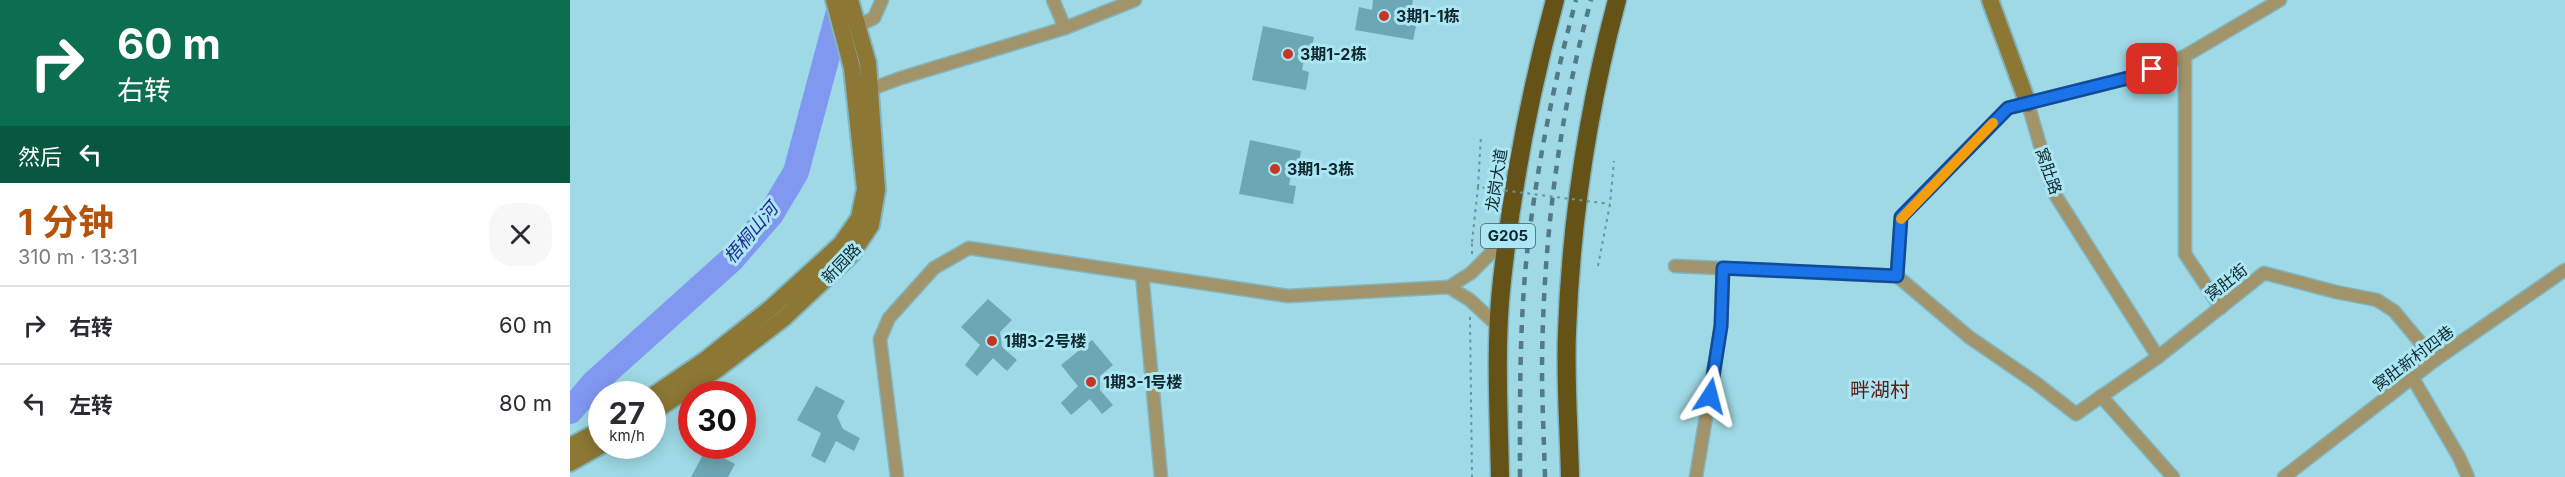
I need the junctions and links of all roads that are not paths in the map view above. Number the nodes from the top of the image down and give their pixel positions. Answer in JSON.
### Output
{"nodes":[{"id":1,"x":834,"y":0,"type":"edge"},
{"id":2,"x":850,"y":0,"type":"edge"},
{"id":3,"x":882,"y":0,"type":"edge"},
{"id":4,"x":1053,"y":0,"type":"edge"},
{"id":5,"x":1135,"y":0,"type":"edge"},
{"id":6,"x":1555,"y":0,"type":"edge"},
{"id":7,"x":1617,"y":0,"type":"edge"},
{"id":8,"x":1990,"y":0,"type":"edge"},
{"id":9,"x":2280,"y":0,"type":"edge"},
{"id":10,"x":858,"y":26,"type":"junction"},
{"id":11,"x":1065,"y":28,"type":"junction"},
{"id":12,"x":2185,"y":56,"type":"junction"},
{"id":13,"x":862,"y":93,"type":"junction"},
{"id":14,"x":2028,"y":104,"type":"junction"},
{"id":15,"x":1507,"y":237,"type":"junction"},
{"id":16,"x":1675,"y":266,"type":"dead end"},
{"id":17,"x":1723,"y":268,"type":"junction"},
{"id":18,"x":2565,"y":270,"type":"edge"},
{"id":19,"x":1142,"y":274,"type":"junction"},
{"id":20,"x":1897,"y":276,"type":"junction"},
{"id":21,"x":1449,"y":287,"type":"junction"},
{"id":22,"x":2221,"y":308,"type":"junction"},
{"id":23,"x":1500,"y":328,"type":"junction"},
{"id":24,"x":2158,"y":357,"type":"junction"},
{"id":25,"x":2435,"y":360,"type":"junction"},
{"id":26,"x":2412,"y":377,"type":"junction"},
{"id":27,"x":666,"y":386,"type":"edge"},
{"id":28,"x":2101,"y":396,"type":"junction"},
{"id":29,"x":666,"y":404,"type":"edge"},
{"id":30,"x":588,"y":444,"type":"edge"},
{"id":31,"x":574,"y":455,"type":"edge"},
{"id":32,"x":897,"y":477,"type":"edge"},
{"id":33,"x":1161,"y":477,"type":"edge"},
{"id":34,"x":1500,"y":477,"type":"edge"},
{"id":35,"x":1570,"y":477,"type":"edge"},
{"id":36,"x":1696,"y":477,"type":"edge"},
{"id":37,"x":2173,"y":477,"type":"edge"},
{"id":38,"x":2284,"y":477,"type":"edge"},
{"id":39,"x":2468,"y":477,"type":"edge"}],
"edges":[{"from":1,"to":13,"type":"street","name":"新园路"},
{"from":2,"to":10,"type":"street","name":"新园路"},
{"from":3,"to":10,"type":"street"},
{"from":4,"to":11,"type":"street"},
{"from":5,"to":11,"type":"street"},
{"from":6,"to":15,"type":"highway","name":"龙岗大道","number":"G205"},
{"from":7,"to":35,"type":"highway"},
{"from":8,"to":14,"type":"street","name":"窝肚路"},
{"from":9,"to":12,"type":"street"},
{"from":10,"to":13,"type":"street","name":"新园路"},
{"from":11,"to":13,"type":"street"},
{"from":12,"to":14,"type":"street"},
{"from":12,"to":22,"type":"street"},
{"from":13,"to":27,"type":"street","name":"新园路"},
{"from":13,"to":29,"type":"street","name":"新园路"},
{"from":14,"to":20,"type":"street"},
{"from":14,"to":24,"type":"street","name":"窝肚路"},
{"from":15,"to":21,"type":"street"},
{"from":15,"to":23,"type":"highway","name":"龙岗大道","number":"G205"},
{"from":16,"to":17,"type":"street"},
{"from":17,"to":20,"type":"street"},
{"from":17,"to":36,"type":"street"},
{"from":18,"to":25,"type":"street","name":"窝肚新村四巷"},
{"from":19,"to":21,"type":"street"},
{"from":19,"to":32,"type":"street"},
{"from":19,"to":33,"type":"street"},
{"from":20,"to":28,"type":"street","name":"窝肚街"},
{"from":21,"to":23,"type":"street"},
{"from":22,"to":24,"type":"street","name":"窝肚街"},
{"from":22,"to":25,"type":"street","name":"窝肚街"},
{"from":23,"to":34,"type":"highway","name":"龙岗大道","number":"G205"},
{"from":24,"to":28,"type":"street","name":"窝肚街"},
{"from":25,"to":26,"type":"street","name":"窝肚新村四巷"},
{"from":26,"to":38,"type":"street","name":"窝肚新村四巷"},
{"from":26,"to":39,"type":"street"},
{"from":28,"to":37,"type":"street"},
{"from":30,"to":31,"type":"street"}]}
